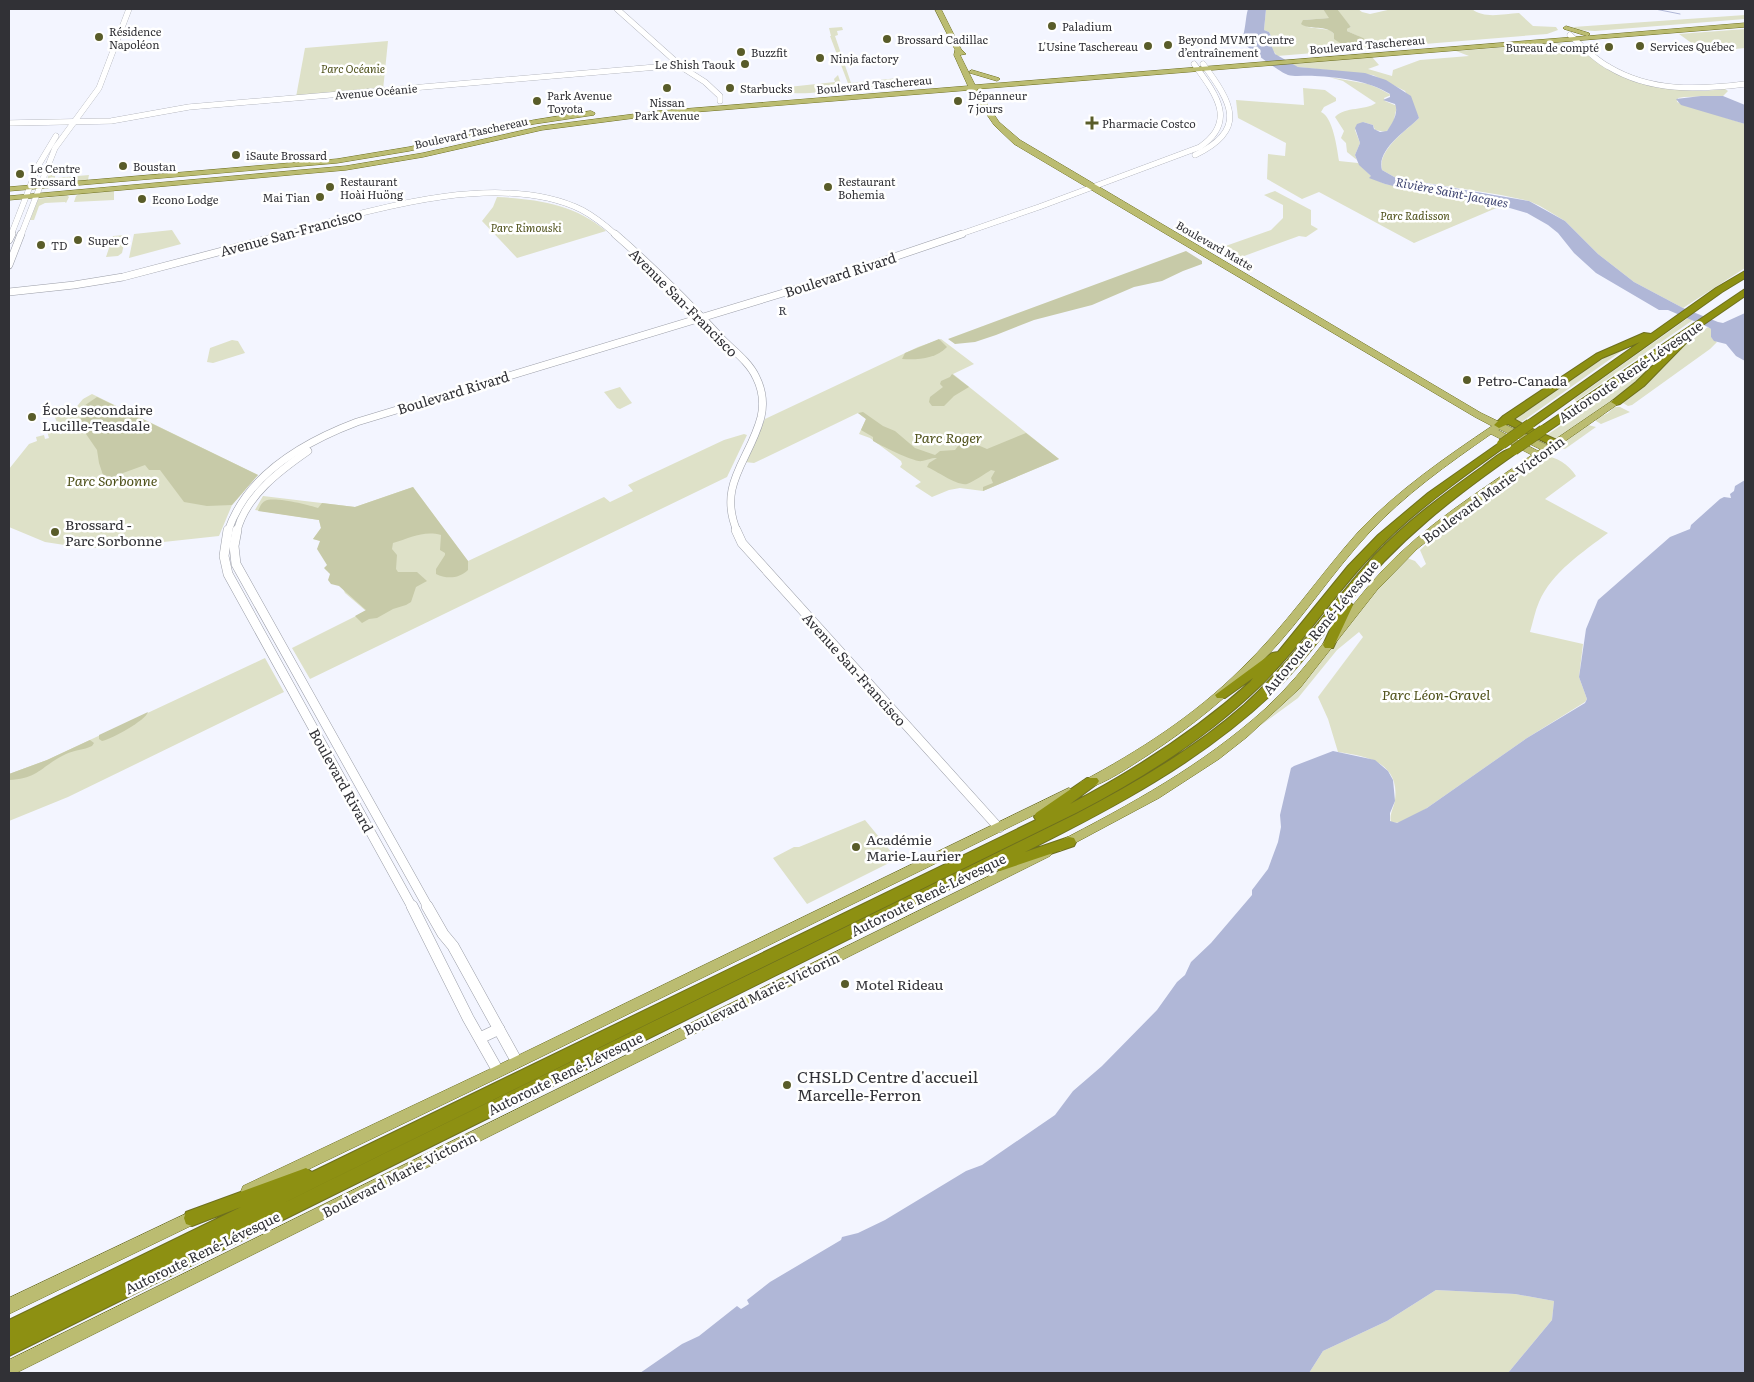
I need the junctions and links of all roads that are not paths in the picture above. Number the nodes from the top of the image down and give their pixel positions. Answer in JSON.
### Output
{"nodes":[{"id":1,"x":124,"y":9,"type":"edge"},
{"id":2,"x":129,"y":9,"type":"edge"},
{"id":3,"x":617,"y":9,"type":"edge"},
{"id":4,"x":938,"y":9,"type":"edge"},
{"id":5,"x":1745,"y":21,"type":"edge"},
{"id":6,"x":1745,"y":25,"type":"edge"},
{"id":7,"x":1560,"y":33,"type":"junction"},
{"id":8,"x":1587,"y":34,"type":"junction"},
{"id":9,"x":1574,"y":37,"type":"junction"},
{"id":10,"x":1595,"y":37,"type":"junction"},
{"id":11,"x":1585,"y":46,"type":"junction"},
{"id":12,"x":680,"y":65,"type":"junction"},
{"id":13,"x":1200,"y":66,"type":"junction"},
{"id":14,"x":969,"y":73,"type":"junction"},
{"id":15,"x":695,"y":77,"type":"joint"},
{"id":16,"x":997,"y":82,"type":"junction"},
{"id":17,"x":953,"y":84,"type":"junction"},
{"id":18,"x":975,"y":84,"type":"junction"},
{"id":19,"x":1745,"y":84,"type":"edge"},
{"id":20,"x":1703,"y":89,"type":"joint"},
{"id":21,"x":976,"y":95,"type":"junction"},
{"id":22,"x":985,"y":96,"type":"junction"},
{"id":23,"x":720,"y":101,"type":"junction"},
{"id":24,"x":753,"y":102,"type":"junction"},
{"id":25,"x":694,"y":107,"type":"junction"},
{"id":26,"x":727,"y":108,"type":"junction"},
{"id":27,"x":612,"y":110,"type":"dead end"},
{"id":28,"x":602,"y":112,"type":"dead end"},
{"id":29,"x":71,"y":121,"type":"junction"},
{"id":30,"x":9,"y":123,"type":"edge"},
{"id":31,"x":38,"y":166,"type":"junction"},
{"id":32,"x":47,"y":166,"type":"junction"},
{"id":33,"x":73,"y":184,"type":"junction"},
{"id":34,"x":39,"y":187,"type":"junction"},
{"id":35,"x":30,"y":188,"type":"junction"},
{"id":36,"x":1098,"y":188,"type":"junction"},
{"id":37,"x":9,"y":189,"type":"edge"},
{"id":38,"x":67,"y":193,"type":"junction"},
{"id":39,"x":36,"y":195,"type":"junction"},
{"id":40,"x":27,"y":196,"type":"junction"},
{"id":41,"x":9,"y":198,"type":"edge"},
{"id":42,"x":26,"y":223,"type":"junction"},
{"id":43,"x":16,"y":224,"type":"junction"},
{"id":44,"x":9,"y":240,"type":"edge"},
{"id":45,"x":9,"y":262,"type":"edge"},
{"id":46,"x":1745,"y":274,"type":"edge"},
{"id":47,"x":9,"y":292,"type":"edge"},
{"id":48,"x":1745,"y":292,"type":"edge"},
{"id":49,"x":704,"y":319,"type":"junction"},
{"id":50,"x":1703,"y":320,"type":"junction"},
{"id":51,"x":1664,"y":329,"type":"junction"},
{"id":52,"x":1616,"y":402,"type":"joint"},
{"id":53,"x":1478,"y":415,"type":"junction"},
{"id":54,"x":1503,"y":421,"type":"junction"},
{"id":55,"x":1488,"y":432,"type":"junction"},
{"id":56,"x":1547,"y":449,"type":"junction"},
{"id":57,"x":1361,"y":579,"type":"junction"},
{"id":58,"x":1329,"y":645,"type":"junction"},
{"id":59,"x":1289,"y":648,"type":"junction"},
{"id":60,"x":1221,"y":695,"type":"junction"},
{"id":61,"x":1092,"y":781,"type":"junction"},
{"id":62,"x":999,"y":828,"type":"junction"},
{"id":63,"x":1012,"y":838,"type":"junction"},
{"id":64,"x":1069,"y":842,"type":"junction"},
{"id":65,"x":948,"y":884,"type":"junction"},
{"id":66,"x":499,"y":1028,"type":"junction"},
{"id":67,"x":480,"y":1038,"type":"junction"},
{"id":68,"x":517,"y":1062,"type":"junction"},
{"id":69,"x":498,"y":1072,"type":"junction"},
{"id":70,"x":344,"y":1164,"type":"junction"},
{"id":71,"x":192,"y":1218,"type":"junction"},
{"id":72,"x":9,"y":1306,"type":"edge"},
{"id":73,"x":9,"y":1328,"type":"edge"},
{"id":74,"x":9,"y":1347,"type":"edge"},
{"id":75,"x":9,"y":1368,"type":"edge"}],
"edges":[{"from":1,"to":29,"type":"street"},
{"from":2,"to":29,"type":"street"},
{"from":3,"to":12,"type":"street"},
{"from":4,"to":14,"type":"main road","name":"Boulevard Matte"},
{"from":5,"to":8,"type":"main road","name":"Boulevard Taschereau"},
{"from":6,"to":10,"type":"main road","name":"Boulevard Taschereau"},
{"from":7,"to":8,"type":"main road"},
{"from":7,"to":9,"type":"main road","name":"Boulevard Taschereau"},
{"from":7,"to":11,"type":"main road"},
{"from":7,"to":13,"type":"main road","name":"Boulevard Taschereau"},
{"from":8,"to":9,"type":"main road","name":"Boulevard Taschereau"},
{"from":9,"to":10,"type":"main road","name":"Boulevard Taschereau"},
{"from":9,"to":11,"type":"street"},
{"from":10,"to":11,"type":"main road"},
{"from":11,"to":20,"type":"street"},
{"from":12,"to":15,"type":"street"},
{"from":12,"to":29,"type":"street","name":"Avenue Océanie"},
{"from":13,"to":16,"type":"main road","name":"Boulevard Taschereau"},
{"from":13,"to":36,"type":"street","name":"Boulevard Rivard"},
{"from":13,"to":36,"type":"street","name":"Boulevard Rivard"},
{"from":14,"to":16,"type":"main road"},
{"from":14,"to":17,"type":"main road"},
{"from":14,"to":18,"type":"main road","name":"Boulevard Matte"},
{"from":15,"to":23,"type":"street"},
{"from":16,"to":18,"type":"main road","name":"Boulevard Taschereau"},
{"from":16,"to":22,"type":"main road"},
{"from":17,"to":18,"type":"main road","name":"Boulevard Taschereau"},
{"from":17,"to":21,"type":"main road"},
{"from":17,"to":24,"type":"main road","name":"Boulevard Taschereau"},
{"from":18,"to":21,"type":"main road","name":"Boulevard Matte"},
{"from":18,"to":22,"type":"main road","name":"Boulevard Matte"},
{"from":19,"to":20,"type":"street"},
{"from":21,"to":36,"type":"main road","name":"Boulevard Matte"},
{"from":22,"to":36,"type":"main road","name":"Boulevard Matte"},
{"from":23,"to":24,"type":"main road","name":"Boulevard Taschereau"},
{"from":23,"to":25,"type":"main road","name":"Boulevard Taschereau"},
{"from":23,"to":26,"type":"street"},
{"from":24,"to":26,"type":"main road","name":"Boulevard Taschereau"},
{"from":25,"to":26,"type":"main road","name":"Boulevard Taschereau"},
{"from":25,"to":27,"type":"main road","name":"Boulevard Taschereau"},
{"from":25,"to":38,"type":"main road","name":"Boulevard Taschereau"},
{"from":28,"to":33,"type":"main road","name":"Boulevard Taschereau"},
{"from":29,"to":30,"type":"street","name":"Avenue Océanie"},
{"from":29,"to":31,"type":"street"},
{"from":29,"to":32,"type":"street"},
{"from":31,"to":32,"type":"street"},
{"from":31,"to":35,"type":"street"},
{"from":32,"to":34,"type":"street"},
{"from":33,"to":34,"type":"main road","name":"Boulevard Taschereau"},
{"from":33,"to":38,"type":"main road"},
{"from":34,"to":35,"type":"main road","name":"Boulevard Taschereau"},
{"from":34,"to":39,"type":"street"},
{"from":35,"to":37,"type":"main road","name":"Boulevard Taschereau"},
{"from":35,"to":40,"type":"street"},
{"from":36,"to":49,"type":"street","name":"Boulevard Rivard"},
{"from":36,"to":53,"type":"main road","name":"Boulevard Matte"},
{"from":36,"to":54,"type":"main road","name":"Boulevard Matte"},
{"from":38,"to":39,"type":"main road","name":"Boulevard Taschereau"},
{"from":39,"to":40,"type":"main road","name":"Boulevard Taschereau"},
{"from":39,"to":42,"type":"street"},
{"from":40,"to":41,"type":"main road","name":"Boulevard Taschereau"},
{"from":40,"to":43,"type":"street"},
{"from":42,"to":43,"type":"street"},
{"from":42,"to":45,"type":"street"},
{"from":43,"to":44,"type":"street"},
{"from":46,"to":51,"type":"highway","name":"Autoroute René-Lévesque"},
{"from":47,"to":49,"type":"street","name":"Avenue San-Francisco"},
{"from":48,"to":50,"type":"highway","name":"Autoroute René-Lévesque"},
{"from":49,"to":62,"type":"street","name":"Avenue San-Francisco"},
{"from":49,"to":66,"type":"street","name":"Boulevard Rivard"},
{"from":49,"to":67,"type":"street","name":"Boulevard Rivard"},
{"from":50,"to":52,"type":"highway"},
{"from":50,"to":57,"type":"highway","name":"Autoroute René-Lévesque","bridge":true},
{"from":51,"to":54,"type":"highway"},
{"from":51,"to":59,"type":"highway","name":"Autoroute René-Lévesque","bridge":true},
{"from":52,"to":56,"type":"main road","name":"Boulevard Marie-Victorin"},
{"from":53,"to":54,"type":"main road","name":"Boulevard Matte"},
{"from":53,"to":55,"type":"main road"},
{"from":54,"to":55,"type":"main road"},
{"from":54,"to":56,"type":"highway"},
{"from":55,"to":56,"type":"main road"},
{"from":55,"to":60,"type":"main road"},
{"from":56,"to":58,"type":"main road","name":"Boulevard Marie-Victorin"},
{"from":57,"to":58,"type":"highway"},
{"from":57,"to":65,"type":"highway","name":"Autoroute René-Lévesque"},
{"from":58,"to":64,"type":"main road","name":"Boulevard Marie-Victorin"},
{"from":59,"to":60,"type":"highway"},
{"from":59,"to":63,"type":"highway","name":"Autoroute René-Lévesque"},
{"from":60,"to":61,"type":"main road"},
{"from":61,"to":62,"type":"main road"},
{"from":61,"to":63,"type":"highway"},
{"from":62,"to":68,"type":"main road"},
{"from":63,"to":70,"type":"highway","name":"Autoroute René-Lévesque"},
{"from":64,"to":65,"type":"highway"},
{"from":64,"to":75,"type":"main road","name":"Boulevard Marie-Victorin"},
{"from":65,"to":74,"type":"highway","name":"Autoroute René-Lévesque"},
{"from":66,"to":67,"type":"street"},
{"from":66,"to":68,"type":"street","name":"Boulevard Rivard"},
{"from":67,"to":69,"type":"street","name":"Boulevard Rivard"},
{"from":68,"to":69,"type":"main road"},
{"from":69,"to":71,"type":"main road"},
{"from":70,"to":71,"type":"highway"},
{"from":70,"to":73,"type":"highway","name":"Autoroute René-Lévesque"},
{"from":71,"to":72,"type":"main road"}]}
